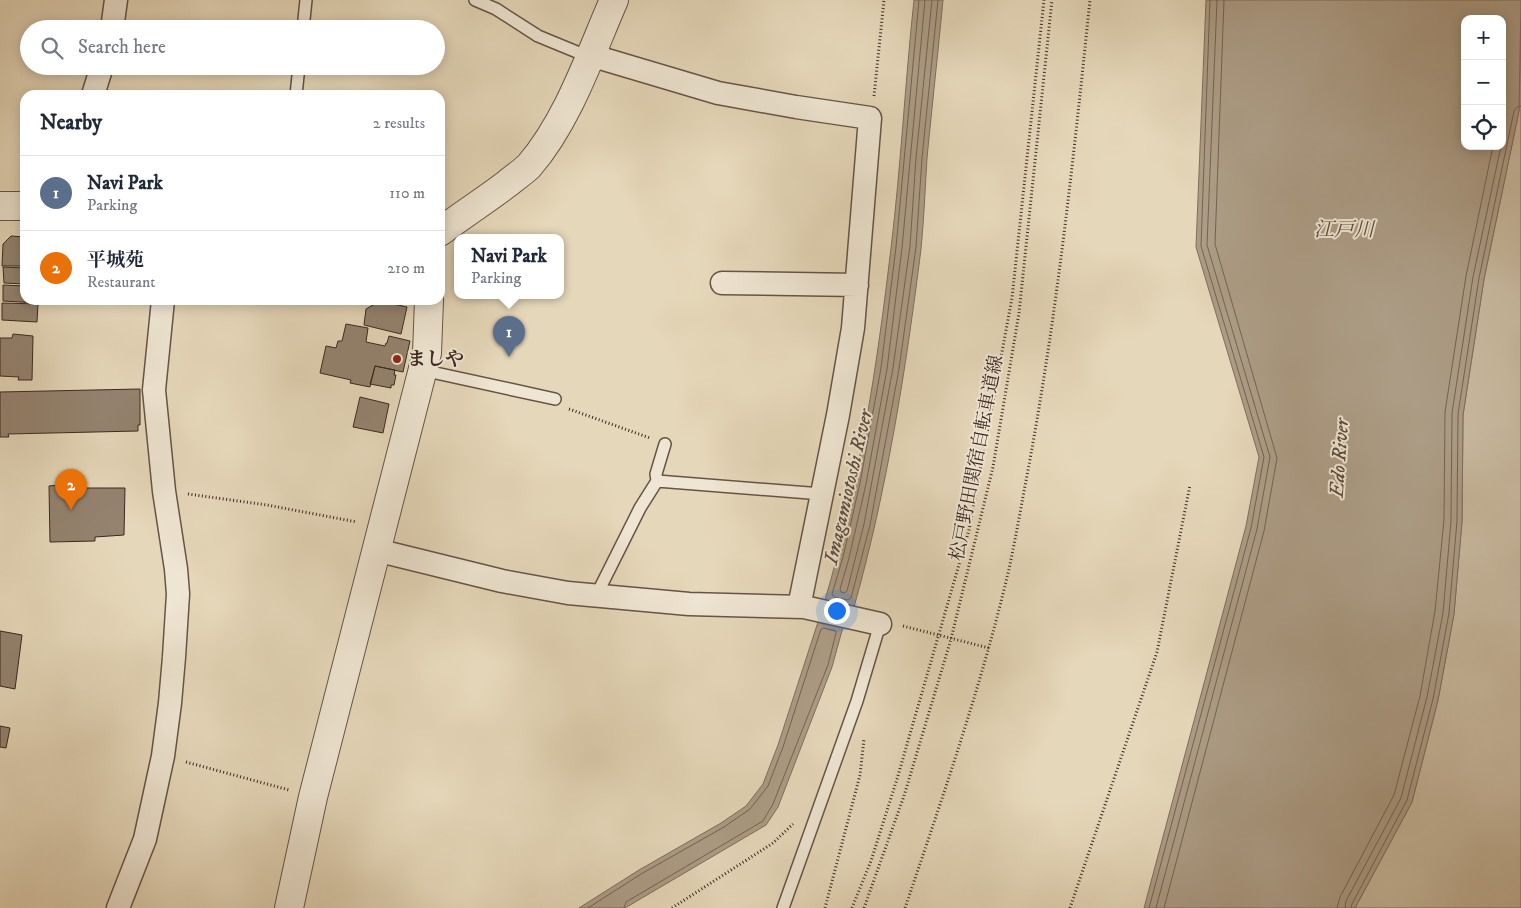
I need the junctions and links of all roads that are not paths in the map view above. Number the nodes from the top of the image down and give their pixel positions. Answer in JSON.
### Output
{"nodes":[{"id":1,"x":116,"y":0,"type":"edge"},
{"id":2,"x":306,"y":0,"type":"edge"},
{"id":3,"x":475,"y":0,"type":"edge"},
{"id":4,"x":614,"y":0,"type":"edge"},
{"id":5,"x":113,"y":20,"type":"edge"},
{"id":6,"x":304,"y":20,"type":"edge"},
{"id":7,"x":590,"y":56,"type":"junction"},
{"id":8,"x":99,"y":75,"type":"edge"},
{"id":9,"x":298,"y":75,"type":"edge"},
{"id":10,"x":95,"y":90,"type":"edge"},
{"id":11,"x":297,"y":90,"type":"edge"},
{"id":12,"x":0,"y":206,"type":"edge"},
{"id":13,"x":20,"y":206,"type":"edge"},
{"id":14,"x":445,"y":228,"type":"edge"},
{"id":15,"x":722,"y":283,"type":"dead end"},
{"id":16,"x":857,"y":285,"type":"junction"},
{"id":17,"x":162,"y":305,"type":"edge"},
{"id":18,"x":428,"y":305,"type":"edge"},
{"id":19,"x":422,"y":370,"type":"junction"},
{"id":20,"x":556,"y":399,"type":"road end"},
{"id":21,"x":665,"y":444,"type":"road end"},
{"id":22,"x":657,"y":481,"type":"junction"},
{"id":23,"x":822,"y":494,"type":"junction"},
{"id":24,"x":379,"y":538,"type":"junction"},
{"id":25,"x":596,"y":596,"type":"junction"},
{"id":26,"x":802,"y":607,"type":"junction"},
{"id":27,"x":880,"y":624,"type":"joint"},
{"id":28,"x":118,"y":908,"type":"edge"},
{"id":29,"x":289,"y":908,"type":"edge"},
{"id":30,"x":783,"y":908,"type":"edge"}],
"edges":[{"from":1,"to":5,"type":"street"},
{"from":2,"to":6,"type":"lane"},
{"from":3,"to":7,"type":"lane"},
{"from":4,"to":7,"type":"street"},
{"from":7,"to":14,"type":"street"},
{"from":7,"to":16,"type":"street"},
{"from":8,"to":10,"type":"street"},
{"from":9,"to":11,"type":"lane"},
{"from":12,"to":13,"type":"street"},
{"from":15,"to":16,"type":"street"},
{"from":16,"to":23,"type":"street"},
{"from":17,"to":28,"type":"street"},
{"from":18,"to":19,"type":"street"},
{"from":19,"to":20,"type":"lane"},
{"from":19,"to":24,"type":"street"},
{"from":21,"to":22,"type":"lane"},
{"from":22,"to":23,"type":"lane"},
{"from":22,"to":25,"type":"lane"},
{"from":23,"to":26,"type":"street"},
{"from":24,"to":25,"type":"street"},
{"from":24,"to":29,"type":"street"},
{"from":25,"to":26,"type":"street"},
{"from":26,"to":27,"type":"street"},
{"from":27,"to":30,"type":"lane"}]}
